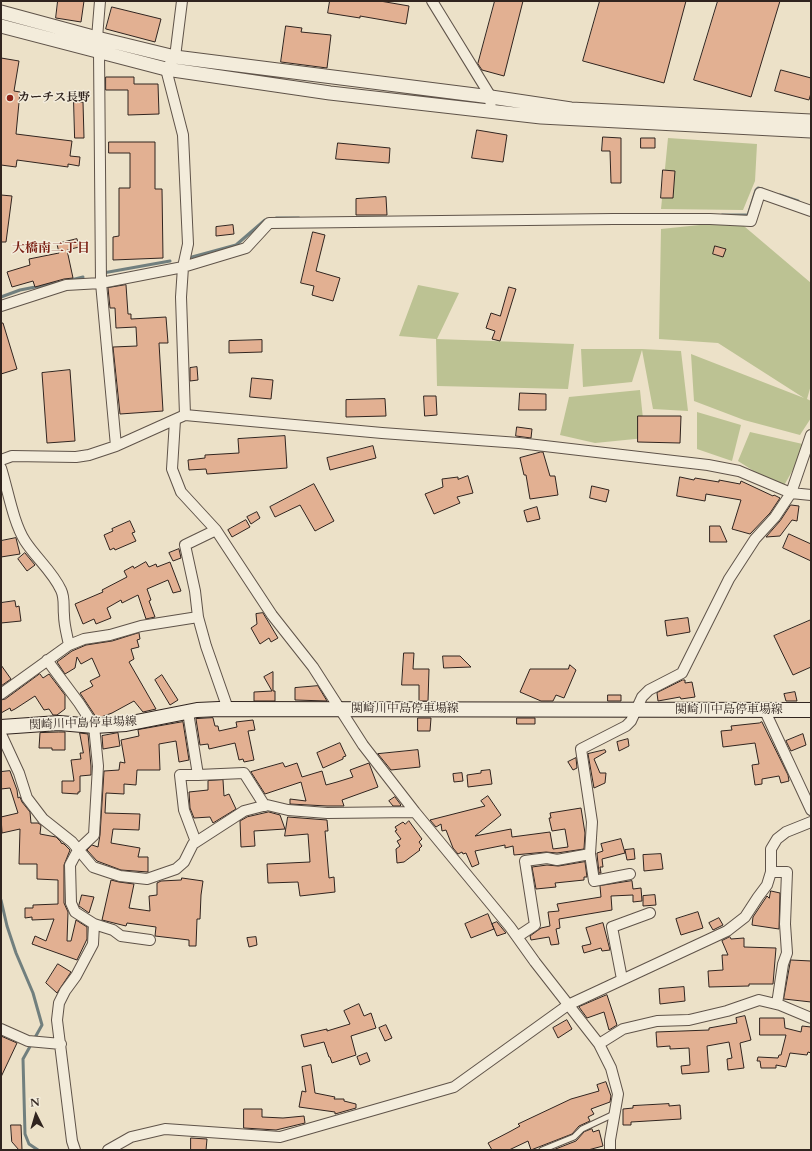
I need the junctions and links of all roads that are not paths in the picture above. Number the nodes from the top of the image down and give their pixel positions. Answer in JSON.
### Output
{"nodes":[{"id":1,"x":100,"y":1,"type":"edge"},
{"id":2,"x":182,"y":1,"type":"edge"},
{"id":3,"x":432,"y":1,"type":"edge"},
{"id":4,"x":1,"y":12,"type":"edge"},
{"id":5,"x":1,"y":26,"type":"edge"},
{"id":6,"x":97,"y":38,"type":"junction"},
{"id":7,"x":99,"y":52,"type":"junction"},
{"id":8,"x":175,"y":57,"type":"junction"},
{"id":9,"x":166,"y":69,"type":"junction"},
{"id":10,"x":491,"y":97,"type":"junction"},
{"id":11,"x":490,"y":112,"type":"junction"},
{"id":12,"x":811,"y":121,"type":"edge"},
{"id":13,"x":811,"y":131,"type":"edge"},
{"id":14,"x":811,"y":211,"type":"edge"},
{"id":15,"x":183,"y":267,"type":"junction"},
{"id":16,"x":101,"y":282,"type":"junction"},
{"id":17,"x":1,"y":306,"type":"edge"},
{"id":18,"x":185,"y":415,"type":"junction"},
{"id":19,"x":175,"y":420,"type":"junction"},
{"id":20,"x":811,"y":435,"type":"edge"},
{"id":21,"x":116,"y":446,"type":"junction"},
{"id":22,"x":1,"y":460,"type":"edge"},
{"id":23,"x":1,"y":468,"type":"edge"},
{"id":24,"x":791,"y":493,"type":"junction"},
{"id":25,"x":811,"y":495,"type":"edge"},
{"id":26,"x":216,"y":530,"type":"junction"},
{"id":27,"x":198,"y":618,"type":"junction"},
{"id":28,"x":69,"y":645,"type":"junction"},
{"id":29,"x":47,"y":660,"type":"junction"},
{"id":30,"x":1,"y":694,"type":"edge"},
{"id":31,"x":228,"y":709,"type":"junction"},
{"id":32,"x":339,"y":709,"type":"junction"},
{"id":33,"x":764,"y":709,"type":"junction"},
{"id":34,"x":637,"y":710,"type":"junction"},
{"id":35,"x":811,"y":710,"type":"edge"},
{"id":36,"x":188,"y":712,"type":"junction"},
{"id":37,"x":94,"y":726,"type":"junction"},
{"id":38,"x":1,"y":727,"type":"edge"},
{"id":39,"x":1,"y":734,"type":"edge"},
{"id":40,"x":198,"y":774,"type":"junction"},
{"id":41,"x":265,"y":806,"type":"junction"},
{"id":42,"x":811,"y":810,"type":"edge"},
{"id":43,"x":415,"y":812,"type":"junction"},
{"id":44,"x":811,"y":822,"type":"edge"},
{"id":45,"x":196,"y":842,"type":"junction"},
{"id":46,"x":78,"y":850,"type":"junction"},
{"id":47,"x":590,"y":854,"type":"junction"},
{"id":48,"x":771,"y":872,"type":"junction"},
{"id":49,"x":630,"y":874,"type":"dead end"},
{"id":50,"x":650,"y":913,"type":"dead end"},
{"id":51,"x":94,"y":924,"type":"junction"},
{"id":52,"x":517,"y":937,"type":"junction"},
{"id":53,"x":150,"y":940,"type":"dead end"},
{"id":54,"x":622,"y":979,"type":"junction"},
{"id":55,"x":777,"y":1004,"type":"junction"},
{"id":56,"x":568,"y":1005,"type":"junction"},
{"id":57,"x":811,"y":1018,"type":"edge"},
{"id":58,"x":1,"y":1029,"type":"edge"},
{"id":59,"x":60,"y":1044,"type":"junction"},
{"id":60,"x":599,"y":1044,"type":"junction"},
{"id":61,"x":615,"y":1113,"type":"junction"},
{"id":62,"x":75,"y":1150,"type":"edge"},
{"id":63,"x":108,"y":1150,"type":"edge"},
{"id":64,"x":542,"y":1150,"type":"edge"},
{"id":65,"x":610,"y":1150,"type":"edge"}],
"edges":[{"from":1,"to":6,"type":"street"},
{"from":2,"to":8,"type":"street"},
{"from":3,"to":10,"type":"street"},
{"from":4,"to":6,"type":"street"},
{"from":5,"to":7,"type":"street"},
{"from":6,"to":7,"type":"street"},
{"from":6,"to":8,"type":"street"},
{"from":7,"to":9,"type":"street"},
{"from":7,"to":16,"type":"street"},
{"from":8,"to":9,"type":"street"},
{"from":8,"to":10,"type":"street"},
{"from":9,"to":11,"type":"street"},
{"from":9,"to":15,"type":"street"},
{"from":10,"to":11,"type":"street"},
{"from":10,"to":12,"type":"street"},
{"from":11,"to":13,"type":"street"},
{"from":14,"to":15,"type":"street"},
{"from":15,"to":16,"type":"street"},
{"from":15,"to":18,"type":"street"},
{"from":16,"to":17,"type":"street"},
{"from":16,"to":21,"type":"street"},
{"from":18,"to":19,"type":"street"},
{"from":18,"to":24,"type":"street"},
{"from":19,"to":21,"type":"street"},
{"from":19,"to":26,"type":"street"},
{"from":20,"to":24,"type":"street"},
{"from":21,"to":22,"type":"street"},
{"from":23,"to":28,"type":"street"},
{"from":24,"to":25,"type":"street"},
{"from":24,"to":34,"type":"street"},
{"from":26,"to":27,"type":"street"},
{"from":26,"to":32,"type":"street"},
{"from":27,"to":28,"type":"street"},
{"from":27,"to":31,"type":"street"},
{"from":28,"to":29,"type":"street"},
{"from":29,"to":30,"type":"street"},
{"from":29,"to":37,"type":"street"},
{"from":31,"to":32,"type":"main road","name":"関崎川中島停車場線"},
{"from":31,"to":36,"type":"main road","name":"関崎川中島停車場線"},
{"from":32,"to":34,"type":"main road","name":"関崎川中島停車場線"},
{"from":32,"to":43,"type":"street"},
{"from":33,"to":34,"type":"main road","name":"関崎川中島停車場線"},
{"from":33,"to":35,"type":"main road","name":"関崎川中島停車場線"},
{"from":33,"to":42,"type":"street"},
{"from":34,"to":47,"type":"street"},
{"from":36,"to":37,"type":"main road","name":"関崎川中島停車場線"},
{"from":36,"to":40,"type":"street"},
{"from":37,"to":38,"type":"main road","name":"関崎川中島停車場線"},
{"from":37,"to":46,"type":"street"},
{"from":39,"to":46,"type":"street"},
{"from":40,"to":41,"type":"street"},
{"from":40,"to":45,"type":"street"},
{"from":41,"to":43,"type":"street"},
{"from":41,"to":45,"type":"street"},
{"from":43,"to":52,"type":"street"},
{"from":44,"to":48,"type":"street"},
{"from":45,"to":46,"type":"street"},
{"from":46,"to":51,"type":"street"},
{"from":47,"to":49,"type":"street"},
{"from":47,"to":52,"type":"street"},
{"from":48,"to":54,"type":"street"},
{"from":48,"to":55,"type":"street"},
{"from":50,"to":54,"type":"street"},
{"from":51,"to":53,"type":"street"},
{"from":51,"to":59,"type":"street"},
{"from":52,"to":56,"type":"street"},
{"from":54,"to":56,"type":"street"},
{"from":55,"to":57,"type":"street"},
{"from":55,"to":60,"type":"street"},
{"from":56,"to":60,"type":"street"},
{"from":56,"to":63,"type":"street"},
{"from":58,"to":59,"type":"street"},
{"from":59,"to":62,"type":"street"},
{"from":60,"to":61,"type":"street"},
{"from":61,"to":64,"type":"lane"},
{"from":61,"to":65,"type":"street"}]}
